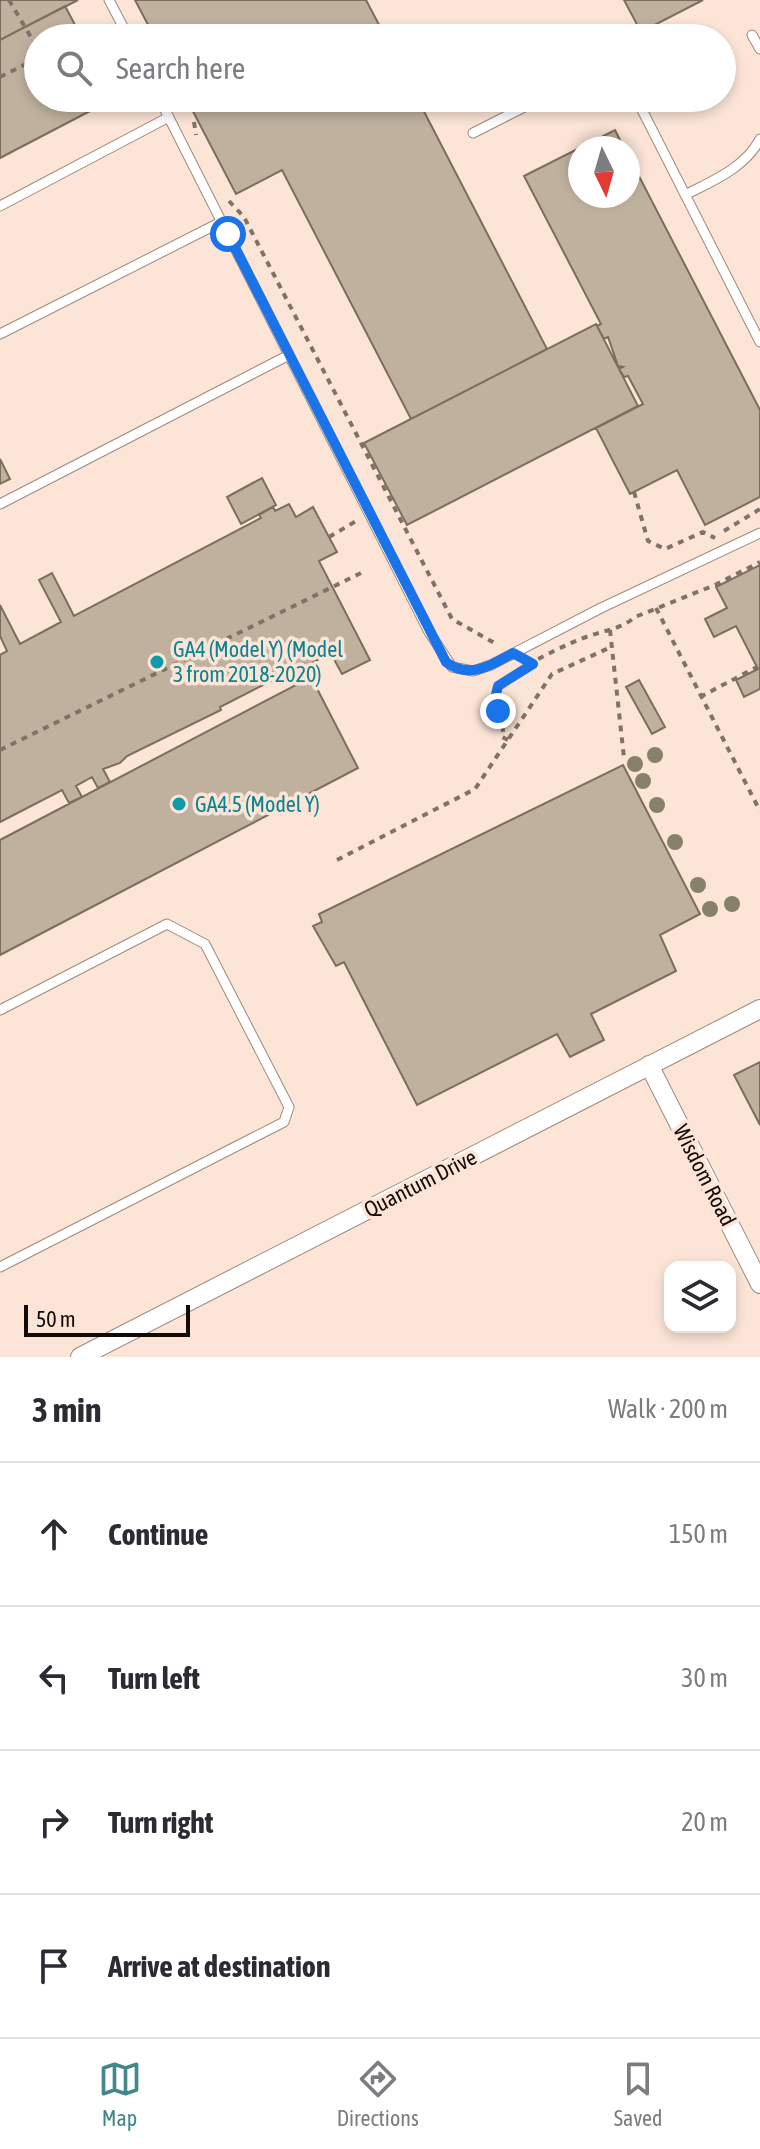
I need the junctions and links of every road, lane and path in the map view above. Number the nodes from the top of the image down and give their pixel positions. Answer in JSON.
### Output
{"nodes":[{"id":1,"x":9,"y":0,"type":"edge"},
{"id":2,"x":109,"y":0,"type":"edge"},
{"id":3,"x":122,"y":24,"type":"edge"},
{"id":4,"x":24,"y":25,"type":"edge"},
{"id":5,"x":752,"y":35,"type":"dead end"},
{"id":6,"x":760,"y":49,"type":"edge"},
{"id":7,"x":24,"y":65,"type":"edge"},
{"id":8,"x":0,"y":77,"type":"edge"},
{"id":9,"x":166,"y":112,"type":"edge"},
{"id":10,"x":514,"y":112,"type":"edge"},
{"id":11,"x":643,"y":112,"type":"edge"},
{"id":12,"x":169,"y":117,"type":"junction"},
{"id":13,"x":194,"y":122,"type":"dead end"},
{"id":14,"x":473,"y":133,"type":"dead end"},
{"id":15,"x":196,"y":139,"type":"dead end"},
{"id":16,"x":760,"y":139,"type":"edge"},
{"id":17,"x":222,"y":193,"type":"dead end"},
{"id":18,"x":685,"y":195,"type":"junction"},
{"id":19,"x":0,"y":206,"type":"edge"},
{"id":20,"x":221,"y":222,"type":"junction"},
{"id":21,"x":0,"y":334,"type":"edge"},
{"id":22,"x":760,"y":342,"type":"edge"},
{"id":23,"x":289,"y":355,"type":"junction"},
{"id":24,"x":634,"y":492,"type":"dead end"},
{"id":25,"x":0,"y":504,"type":"edge"},
{"id":26,"x":760,"y":509,"type":"edge"},
{"id":27,"x":760,"y":533,"type":"edge"},
{"id":28,"x":715,"y":537,"type":"junction"},
{"id":29,"x":720,"y":553,"type":"junction"},
{"id":30,"x":760,"y":562,"type":"edge"},
{"id":31,"x":361,"y":573,"type":"dead end"},
{"id":32,"x":729,"y":578,"type":"junction"},
{"id":33,"x":656,"y":608,"type":"junction"},
{"id":34,"x":609,"y":630,"type":"junction"},
{"id":35,"x":611,"y":647,"type":"junction"},
{"id":36,"x":513,"y":653,"type":"junction"},
{"id":37,"x":533,"y":664,"type":"junction"},
{"id":38,"x":757,"y":667,"type":"dead end"},
{"id":39,"x":700,"y":697,"type":"junction"},
{"id":40,"x":508,"y":740,"type":"junction"},
{"id":41,"x":0,"y":750,"type":"edge"},
{"id":42,"x":624,"y":758,"type":"dead end"},
{"id":43,"x":760,"y":811,"type":"edge"},
{"id":44,"x":337,"y":860,"type":"dead end"},
{"id":45,"x":760,"y":1009,"type":"edge"},
{"id":46,"x":0,"y":1010,"type":"edge"},
{"id":47,"x":649,"y":1065,"type":"junction"},
{"id":48,"x":0,"y":1267,"type":"edge"},
{"id":49,"x":760,"y":1284,"type":"edge"},
{"id":50,"x":111,"y":1350,"type":"edge"},
{"id":51,"x":80,"y":1357,"type":"edge"}],
"edges":[{"from":1,"to":4,"type":"path"},
{"from":2,"to":3,"type":"lane"},
{"from":5,"to":6,"type":"lane"},
{"from":7,"to":8,"type":"path"},
{"from":9,"to":12,"type":"lane"},
{"from":10,"to":14,"type":"lane"},
{"from":11,"to":18,"type":"lane"},
{"from":12,"to":19,"type":"lane"},
{"from":12,"to":20,"type":"lane"},
{"from":13,"to":15,"type":"path"},
{"from":16,"to":18,"type":"lane"},
{"from":17,"to":36,"type":"path"},
{"from":18,"to":22,"type":"lane"},
{"from":20,"to":21,"type":"lane"},
{"from":20,"to":23,"type":"lane"},
{"from":23,"to":25,"type":"lane"},
{"from":23,"to":36,"type":"lane"},
{"from":24,"to":28,"type":"path"},
{"from":26,"to":28,"type":"path"},
{"from":27,"to":29,"type":"lane"},
{"from":28,"to":29,"type":"path"},
{"from":29,"to":32,"type":"path"},
{"from":29,"to":36,"type":"lane"},
{"from":30,"to":32,"type":"path"},
{"from":31,"to":41,"type":"path"},
{"from":32,"to":33,"type":"path"},
{"from":33,"to":34,"type":"path"},
{"from":33,"to":39,"type":"path"},
{"from":34,"to":35,"type":"path"},
{"from":34,"to":37,"type":"path"},
{"from":35,"to":40,"type":"path"},
{"from":35,"to":42,"type":"path"},
{"from":36,"to":37,"type":"path"},
{"from":37,"to":40,"type":"path"},
{"from":38,"to":39,"type":"path"},
{"from":39,"to":43,"type":"path"},
{"from":40,"to":44,"type":"path"},
{"from":45,"to":47,"type":"street","name":"Quantum Drive"},
{"from":46,"to":48,"type":"lane"},
{"from":47,"to":49,"type":"street","name":"Wisdom Road"},
{"from":47,"to":50,"type":"street","name":"Quantum Drive"},
{"from":50,"to":51,"type":"street","name":"Quantum Drive"}]}
